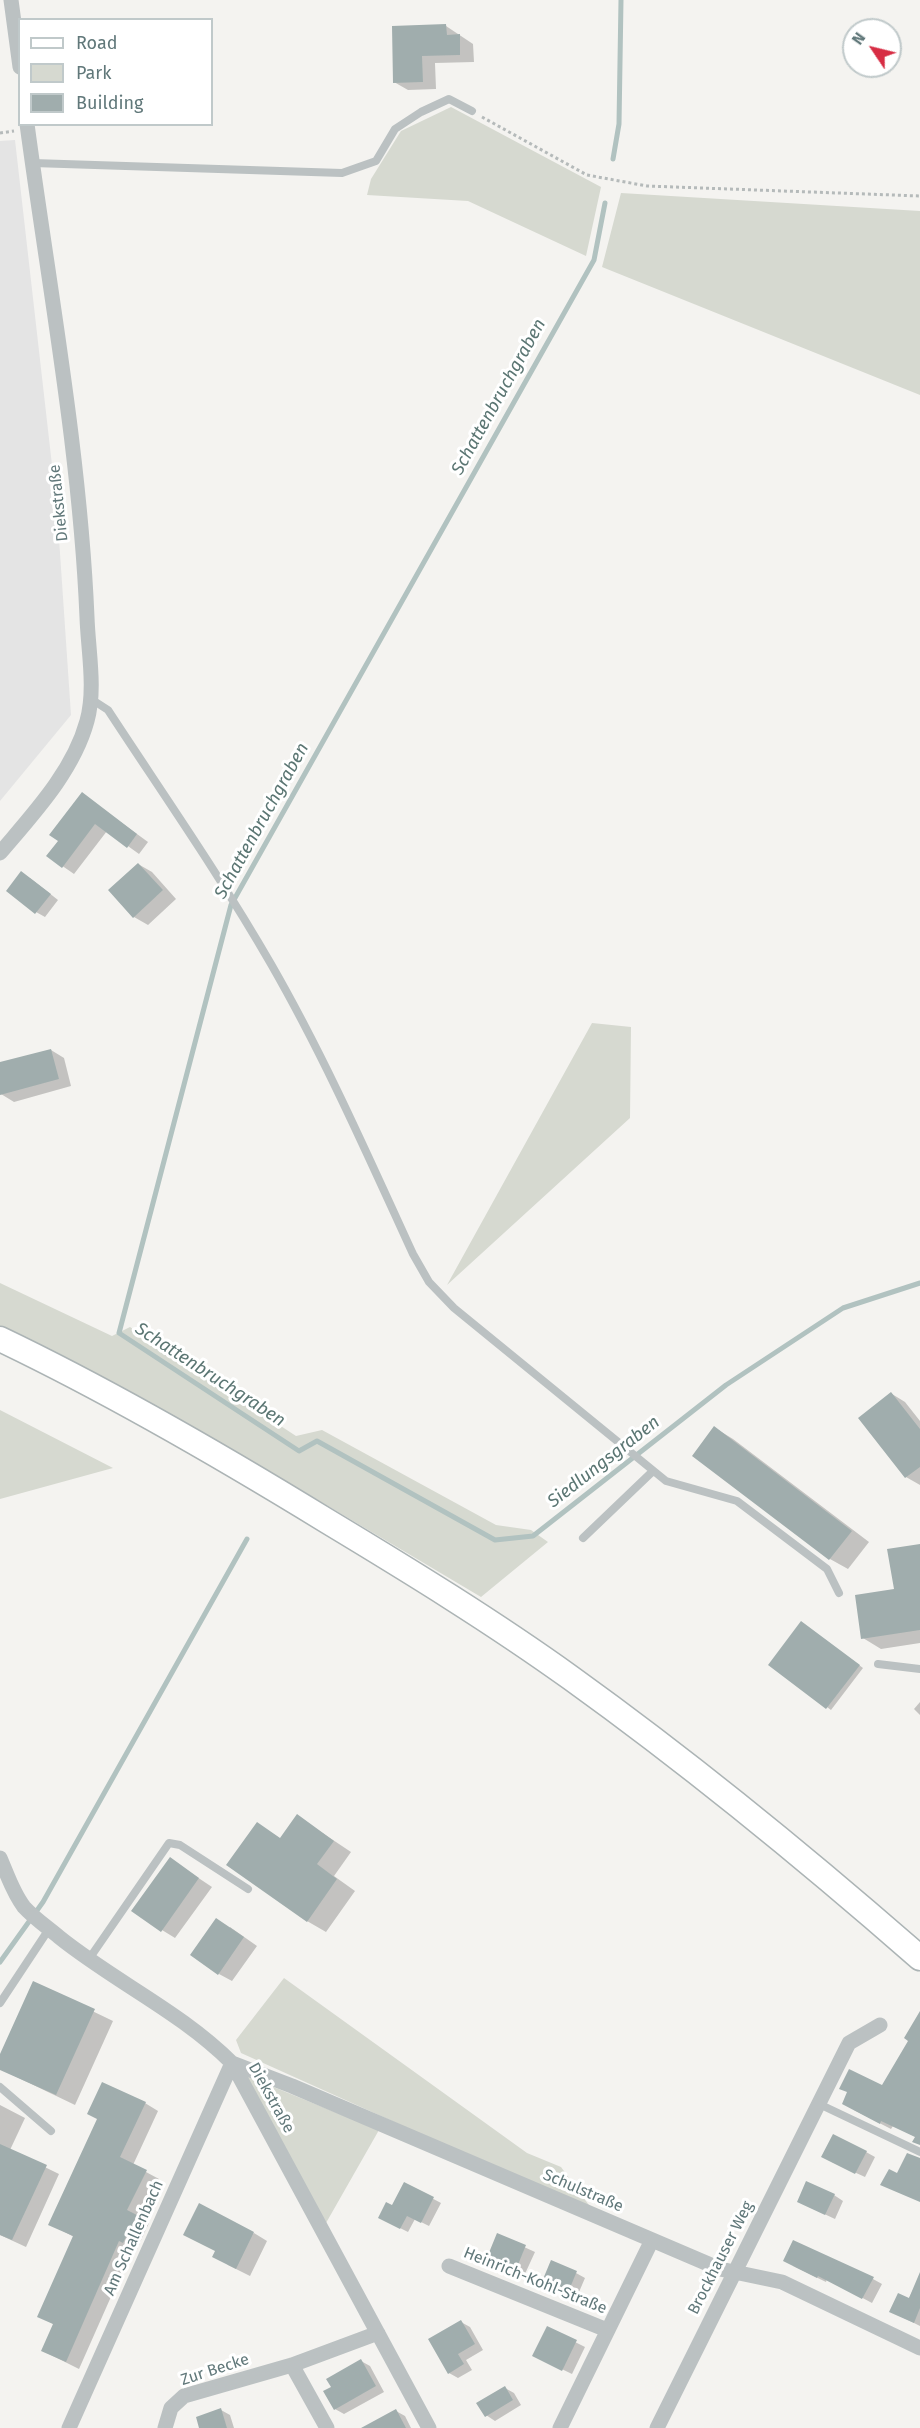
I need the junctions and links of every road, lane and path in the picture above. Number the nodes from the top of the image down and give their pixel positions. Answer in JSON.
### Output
{"nodes":[{"id":1,"x":11,"y":0,"type":"edge"},
{"id":2,"x":18,"y":52,"type":"edge"},
{"id":3,"x":472,"y":111,"type":"joint"},
{"id":4,"x":27,"y":126,"type":"edge"},
{"id":5,"x":33,"y":163,"type":"junction"},
{"id":6,"x":920,"y":196,"type":"edge"},
{"id":7,"x":90,"y":698,"type":"junction"},
{"id":8,"x":0,"y":853,"type":"edge"},
{"id":9,"x":0,"y":1340,"type":"edge"},
{"id":10,"x":650,"y":1468,"type":"junction"},
{"id":11,"x":583,"y":1538,"type":"dead end"},
{"id":12,"x":839,"y":1593,"type":"dead end"},
{"id":13,"x":879,"y":1664,"type":"dead end"},
{"id":14,"x":920,"y":1669,"type":"edge"},
{"id":15,"x":0,"y":1858,"type":"edge"},
{"id":16,"x":248,"y":1889,"type":"dead end"},
{"id":17,"x":45,"y":1925,"type":"junction"},
{"id":18,"x":920,"y":1958,"type":"edge"},
{"id":19,"x":89,"y":1959,"type":"junction"},
{"id":20,"x":0,"y":2003,"type":"edge"},
{"id":21,"x":880,"y":2025,"type":"dead end"},
{"id":22,"x":232,"y":2063,"type":"junction"},
{"id":23,"x":0,"y":2087,"type":"edge"},
{"id":24,"x":819,"y":2104,"type":"junction"},
{"id":25,"x":51,"y":2131,"type":"dead end"},
{"id":26,"x":920,"y":2152,"type":"edge"},
{"id":27,"x":652,"y":2240,"type":"junction"},
{"id":28,"x":449,"y":2266,"type":"dead end"},
{"id":29,"x":733,"y":2272,"type":"junction"},
{"id":30,"x":607,"y":2330,"type":"junction"},
{"id":31,"x":378,"y":2333,"type":"junction"},
{"id":32,"x":920,"y":2348,"type":"edge"},
{"id":33,"x":292,"y":2365,"type":"junction"},
{"id":34,"x":69,"y":2428,"type":"edge"},
{"id":35,"x":165,"y":2428,"type":"edge"},
{"id":36,"x":327,"y":2428,"type":"edge"},
{"id":37,"x":429,"y":2428,"type":"edge"},
{"id":38,"x":560,"y":2428,"type":"edge"},
{"id":39,"x":657,"y":2428,"type":"edge"}],
"edges":[{"from":1,"to":2,"type":"street"},
{"from":3,"to":5,"type":"lane"},
{"from":3,"to":6,"type":"path"},
{"from":4,"to":5,"type":"street","name":"Diekstraße"},
{"from":5,"to":7,"type":"street","name":"Diekstraße"},
{"from":7,"to":8,"type":"street","name":"Diekstraße"},
{"from":7,"to":10,"type":"lane"},
{"from":9,"to":18,"type":"main road"},
{"from":10,"to":11,"type":"lane"},
{"from":10,"to":12,"type":"lane"},
{"from":13,"to":14,"type":"lane"},
{"from":15,"to":17,"type":"street","name":"Diekstraße"},
{"from":16,"to":19,"type":"lane"},
{"from":17,"to":19,"type":"street","name":"Diekstraße"},
{"from":17,"to":20,"type":"lane"},
{"from":19,"to":22,"type":"street","name":"Diekstraße"},
{"from":21,"to":24,"type":"street","name":"Brockhauser Weg"},
{"from":22,"to":27,"type":"street","name":"Schulstraße"},
{"from":22,"to":31,"type":"street","name":"Diekstraße"},
{"from":22,"to":34,"type":"street","name":"Am Schallenbach"},
{"from":23,"to":25,"type":"lane"},
{"from":24,"to":26,"type":"lane"},
{"from":24,"to":29,"type":"street","name":"Brockhauser Weg"},
{"from":27,"to":29,"type":"street","name":"Schulstraße"},
{"from":27,"to":30,"type":"street","name":"Heinrich-Kohl-Straße"},
{"from":28,"to":30,"type":"street","name":"Heinrich-Kohl-Straße"},
{"from":29,"to":32,"type":"street","name":"Schulstraße"},
{"from":29,"to":39,"type":"street","name":"Brockhauser Weg"},
{"from":30,"to":38,"type":"street","name":"Heinrich-Kohl-Straße"},
{"from":31,"to":33,"type":"street","name":"Zur Becke"},
{"from":31,"to":37,"type":"street","name":"Diekstraße"},
{"from":33,"to":35,"type":"street","name":"Zur Becke"},
{"from":33,"to":36,"type":"street"}]}
